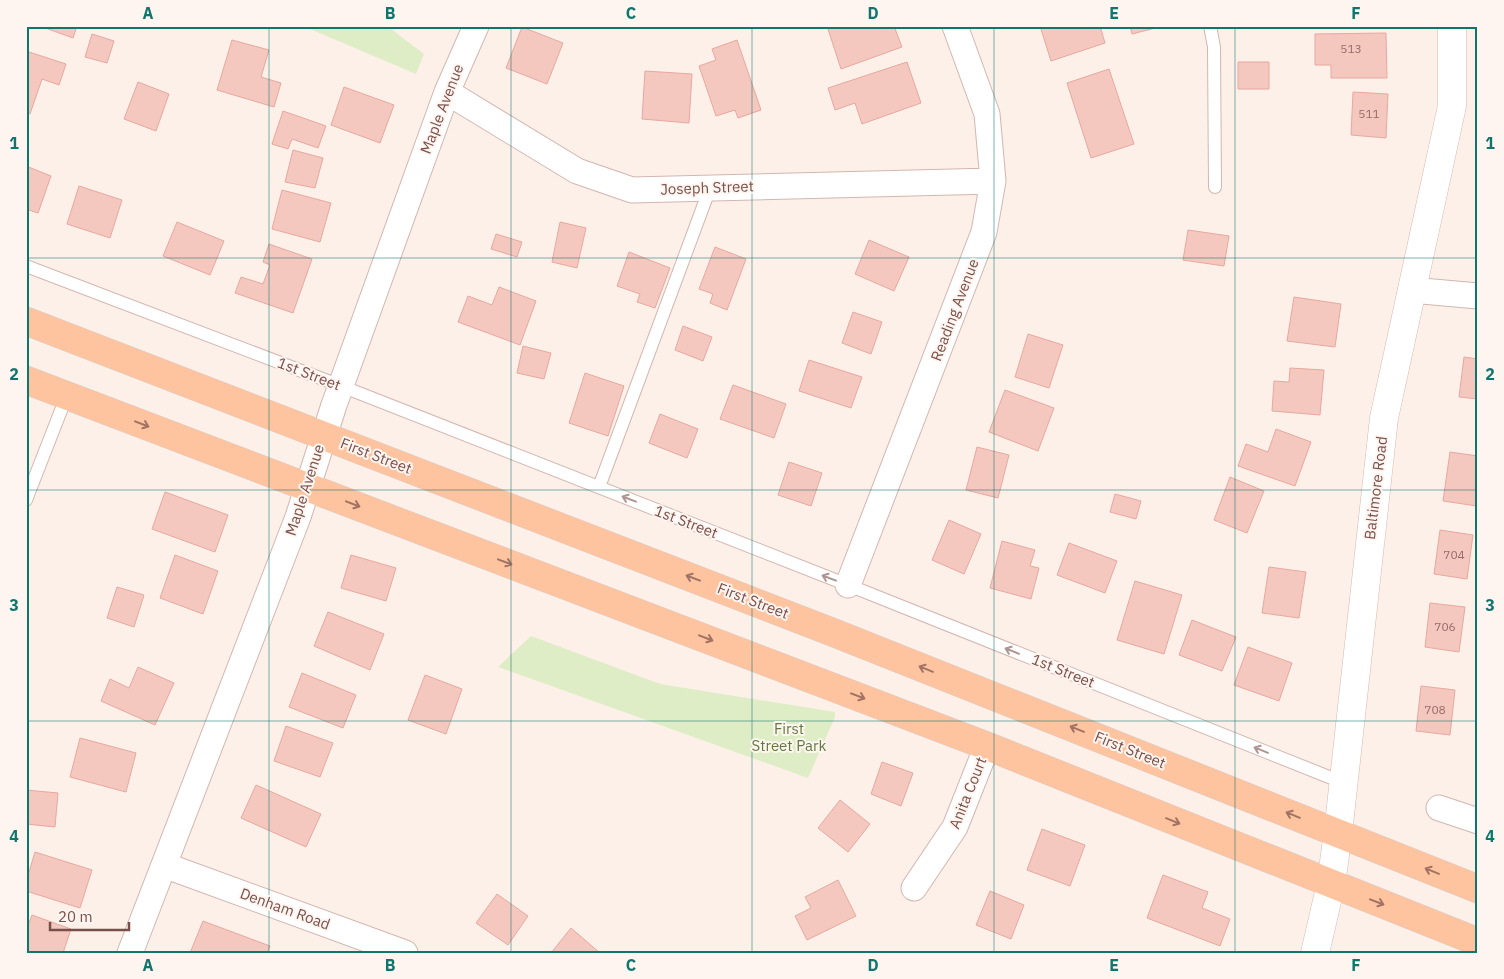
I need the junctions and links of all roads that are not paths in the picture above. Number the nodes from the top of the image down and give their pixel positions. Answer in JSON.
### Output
{"nodes":[{"id":1,"x":476,"y":26,"type":"edge"},
{"id":2,"x":955,"y":26,"type":"edge"},
{"id":3,"x":1210,"y":26,"type":"edge"},
{"id":4,"x":1452,"y":26,"type":"edge"},
{"id":5,"x":447,"y":92,"type":"junction"},
{"id":6,"x":993,"y":181,"type":"junction"},
{"id":7,"x":1215,"y":187,"type":"dead end"},
{"id":8,"x":710,"y":188,"type":"junction"},
{"id":9,"x":26,"y":266,"type":"edge"},
{"id":10,"x":1410,"y":290,"type":"junction"},
{"id":11,"x":1478,"y":296,"type":"edge"},
{"id":12,"x":26,"y":321,"type":"edge"},
{"id":13,"x":26,"y":380,"type":"edge"},
{"id":14,"x":342,"y":386,"type":"junction"},
{"id":15,"x":67,"y":395,"type":"junction"},
{"id":16,"x":324,"y":435,"type":"junction"},
{"id":17,"x":308,"y":486,"type":"junction"},
{"id":18,"x":599,"y":487,"type":"junction"},
{"id":19,"x":26,"y":500,"type":"edge"},
{"id":20,"x":848,"y":585,"type":"junction"},
{"id":21,"x":987,"y":746,"type":"junction"},
{"id":22,"x":1344,"y":783,"type":"junction"},
{"id":23,"x":1439,"y":808,"type":"dead end"},
{"id":24,"x":1478,"y":821,"type":"edge"},
{"id":25,"x":1338,"y":833,"type":"junction"},
{"id":26,"x":164,"y":864,"type":"junction"},
{"id":27,"x":1331,"y":884,"type":"junction"},
{"id":28,"x":914,"y":888,"type":"dead end"},
{"id":29,"x":1478,"y":889,"type":"edge"},
{"id":30,"x":1478,"y":942,"type":"edge"},
{"id":31,"x":130,"y":953,"type":"edge"},
{"id":32,"x":405,"y":953,"type":"edge"},
{"id":33,"x":1315,"y":953,"type":"edge"}],
"edges":[{"from":1,"to":5,"type":"street","name":"Maple Avenue"},
{"from":2,"to":6,"type":"street","name":"Reading Avenue"},
{"from":3,"to":7,"type":"lane"},
{"from":4,"to":10,"type":"street","name":"Baltimore Road"},
{"from":5,"to":8,"type":"street","name":"Joseph Street"},
{"from":5,"to":14,"type":"street","name":"Maple Avenue"},
{"from":6,"to":8,"type":"street","name":"Joseph Street"},
{"from":6,"to":20,"type":"street","name":"Reading Avenue"},
{"from":8,"to":18,"type":"lane"},
{"from":9,"to":14,"type":"lane","name":"1st Street"},
{"from":10,"to":11,"type":"street"},
{"from":10,"to":22,"type":"street","name":"Baltimore Road"},
{"from":12,"to":16,"type":"main road","name":"First Street"},
{"from":13,"to":15,"type":"main road"},
{"from":14,"to":16,"type":"street","name":"Maple Avenue"},
{"from":14,"to":18,"type":"lane","name":"1st Street"},
{"from":15,"to":17,"type":"main road","one_way":true},
{"from":15,"to":19,"type":"lane"},
{"from":16,"to":17,"type":"street","name":"Maple Avenue"},
{"from":25,"to":16,"type":"main road","name":"First Street","one_way":true},
{"from":17,"to":21,"type":"main road","one_way":true},
{"from":17,"to":26,"type":"street","name":"Maple Avenue"},
{"from":20,"to":18,"type":"lane","name":"1st Street","one_way":true},
{"from":22,"to":20,"type":"lane","name":"1st Street","one_way":true},
{"from":21,"to":27,"type":"main road","one_way":true},
{"from":21,"to":28,"type":"street","name":"Anita Court"},
{"from":22,"to":25,"type":"street","name":"Baltimore Road"},
{"from":23,"to":24,"type":"street"},
{"from":25,"to":27,"type":"street","name":"Baltimore Road"},
{"from":29,"to":25,"type":"main road","name":"First Street","one_way":true},
{"from":26,"to":31,"type":"street","name":"Maple Avenue"},
{"from":26,"to":32,"type":"street","name":"Denham Road"},
{"from":27,"to":30,"type":"main road","one_way":true},
{"from":27,"to":33,"type":"street","name":"Baltimore Road"}]}
